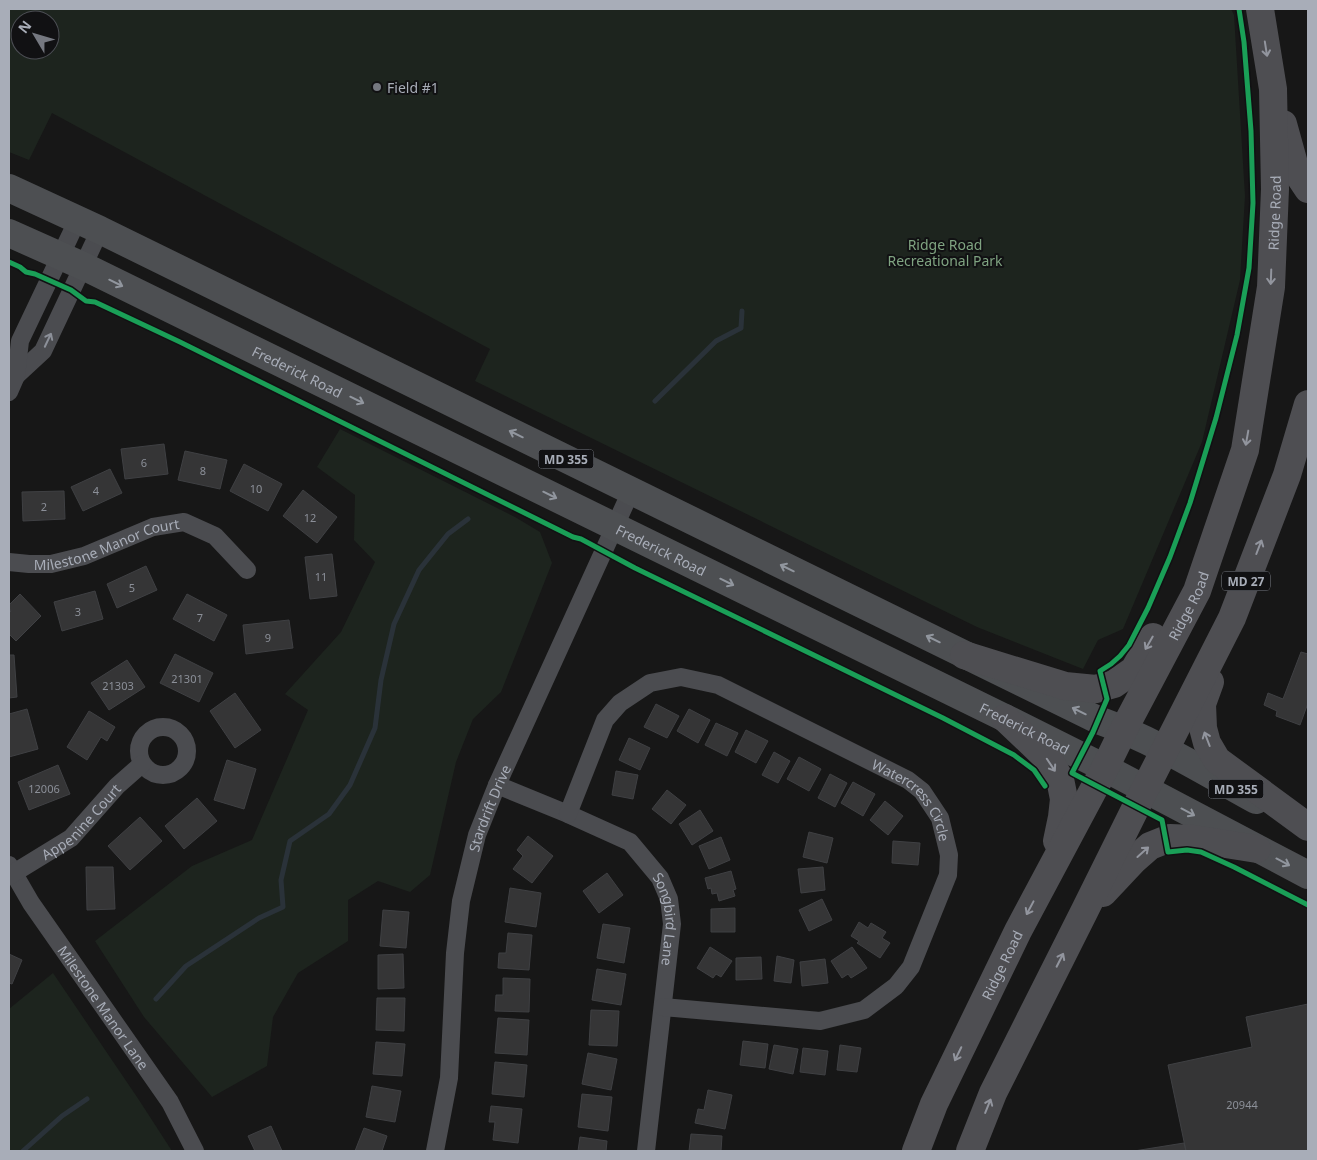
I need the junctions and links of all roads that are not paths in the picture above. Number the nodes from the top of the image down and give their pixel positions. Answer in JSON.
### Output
{"nodes":[{"id":1,"x":1260,"y":9,"type":"edge"},
{"id":2,"x":1273,"y":88,"type":"junction"},
{"id":3,"x":9,"y":188,"type":"edge"},
{"id":4,"x":1308,"y":189,"type":"edge"},
{"id":5,"x":89,"y":225,"type":"junction"},
{"id":6,"x":9,"y":233,"type":"edge"},
{"id":7,"x":72,"y":261,"type":"junction"},
{"id":8,"x":16,"y":376,"type":"junction"},
{"id":9,"x":9,"y":392,"type":"edge"},
{"id":10,"x":1308,"y":404,"type":"edge"},
{"id":11,"x":632,"y":491,"type":"junction"},
{"id":12,"x":1225,"y":509,"type":"junction"},
{"id":13,"x":614,"y":526,"type":"junction"},
{"id":14,"x":9,"y":562,"type":"edge"},
{"id":15,"x":247,"y":570,"type":"dead end"},
{"id":16,"x":1232,"y":618,"type":"junction"},
{"id":17,"x":964,"y":654,"type":"junction"},
{"id":18,"x":1005,"y":718,"type":"junction"},
{"id":19,"x":1124,"y":729,"type":"junction"},
{"id":20,"x":1164,"y":750,"type":"junction"},
{"id":21,"x":142,"y":764,"type":"dead end"},
{"id":22,"x":1105,"y":768,"type":"junction"},
{"id":23,"x":497,"y":785,"type":"junction"},
{"id":24,"x":1145,"y":789,"type":"junction"},
{"id":25,"x":568,"y":814,"type":"junction"},
{"id":26,"x":1308,"y":827,"type":"edge"},
{"id":27,"x":1257,"y":848,"type":"junction"},
{"id":28,"x":1053,"y":865,"type":"junction"},
{"id":29,"x":10,"y":871,"type":"edge"},
{"id":30,"x":1308,"y":875,"type":"edge"},
{"id":31,"x":1084,"y":912,"type":"junction"},
{"id":32,"x":663,"y":1007,"type":"junction"},
{"id":33,"x":195,"y":1151,"type":"edge"},
{"id":34,"x":435,"y":1151,"type":"edge"},
{"id":35,"x":646,"y":1151,"type":"edge"},
{"id":36,"x":916,"y":1151,"type":"edge"},
{"id":37,"x":970,"y":1151,"type":"edge"}],
"edges":[{"from":1,"to":2,"type":"highway","name":"Ridge Road","number":"MD 27","one_way":true},
{"from":2,"to":4,"type":"highway"},
{"from":2,"to":12,"type":"highway","name":"Ridge Road","number":"MD 27","one_way":true},
{"from":3,"to":5,"type":"main road","number":"MD 355"},
{"from":5,"to":7,"type":"street"},
{"from":5,"to":7,"type":"street"},
{"from":11,"to":5,"type":"main road","number":"MD 355","one_way":true},
{"from":6,"to":7,"type":"main road","name":"Frederick Road","number":"MD 355"},
{"from":7,"to":8,"type":"street"},
{"from":8,"to":7,"type":"street","one_way":true},
{"from":7,"to":13,"type":"main road","name":"Frederick Road","number":"MD 355","one_way":true},
{"from":8,"to":9,"type":"street"},
{"from":16,"to":10,"type":"highway","number":"MD 27","one_way":true},
{"from":11,"to":13,"type":"street","name":"Stardrift Drive"},
{"from":17,"to":11,"type":"main road","number":"MD 355","one_way":true},
{"from":12,"to":17,"type":"highway","one_way":true},
{"from":12,"to":19,"type":"highway","name":"Ridge Road","number":"MD 27"},
{"from":13,"to":18,"type":"main road","name":"Frederick Road","number":"MD 355","one_way":true},
{"from":13,"to":23,"type":"street","name":"Stardrift Drive"},
{"from":14,"to":15,"type":"street","name":"Milestone Manor Court"},
{"from":16,"to":20,"type":"highway","number":"MD 27"},
{"from":26,"to":16,"type":"highway","one_way":true},
{"from":19,"to":17,"type":"main road","number":"MD 355","one_way":true},
{"from":18,"to":22,"type":"main road","name":"Frederick Road","number":"MD 355"},
{"from":18,"to":28,"type":"highway","one_way":true},
{"from":19,"to":20,"type":"main road","number":"MD 355"},
{"from":19,"to":22,"type":"highway","name":"Ridge Road","number":"MD 27"},
{"from":20,"to":24,"type":"highway","number":"MD 27"},
{"from":20,"to":26,"type":"main road","number":"MD 355"},
{"from":21,"to":29,"type":"street","name":"Appenine Court"},
{"from":22,"to":24,"type":"main road","name":"Frederick Road","number":"MD 355"},
{"from":22,"to":28,"type":"highway","name":"Ridge Road"},
{"from":23,"to":25,"type":"street","name":"Songbird Lane"},
{"from":23,"to":34,"type":"street","name":"Stardrift Drive"},
{"from":24,"to":27,"type":"main road","name":"Frederick Road","number":"MD 355","one_way":true},
{"from":24,"to":31,"type":"highway"},
{"from":25,"to":32,"type":"street","name":"Songbird Lane"},
{"from":25,"to":32,"type":"street","name":"Watercress Circle"},
{"from":27,"to":30,"type":"main road","name":"Frederick Road","number":"MD 355","one_way":true},
{"from":31,"to":27,"type":"highway","one_way":true},
{"from":28,"to":36,"type":"highway","name":"Ridge Road","one_way":true},
{"from":29,"to":33,"type":"street","name":"Milestone Manor Lane"},
{"from":37,"to":31,"type":"highway","one_way":true},
{"from":32,"to":35,"type":"street","name":"Songbird Lane"}]}
